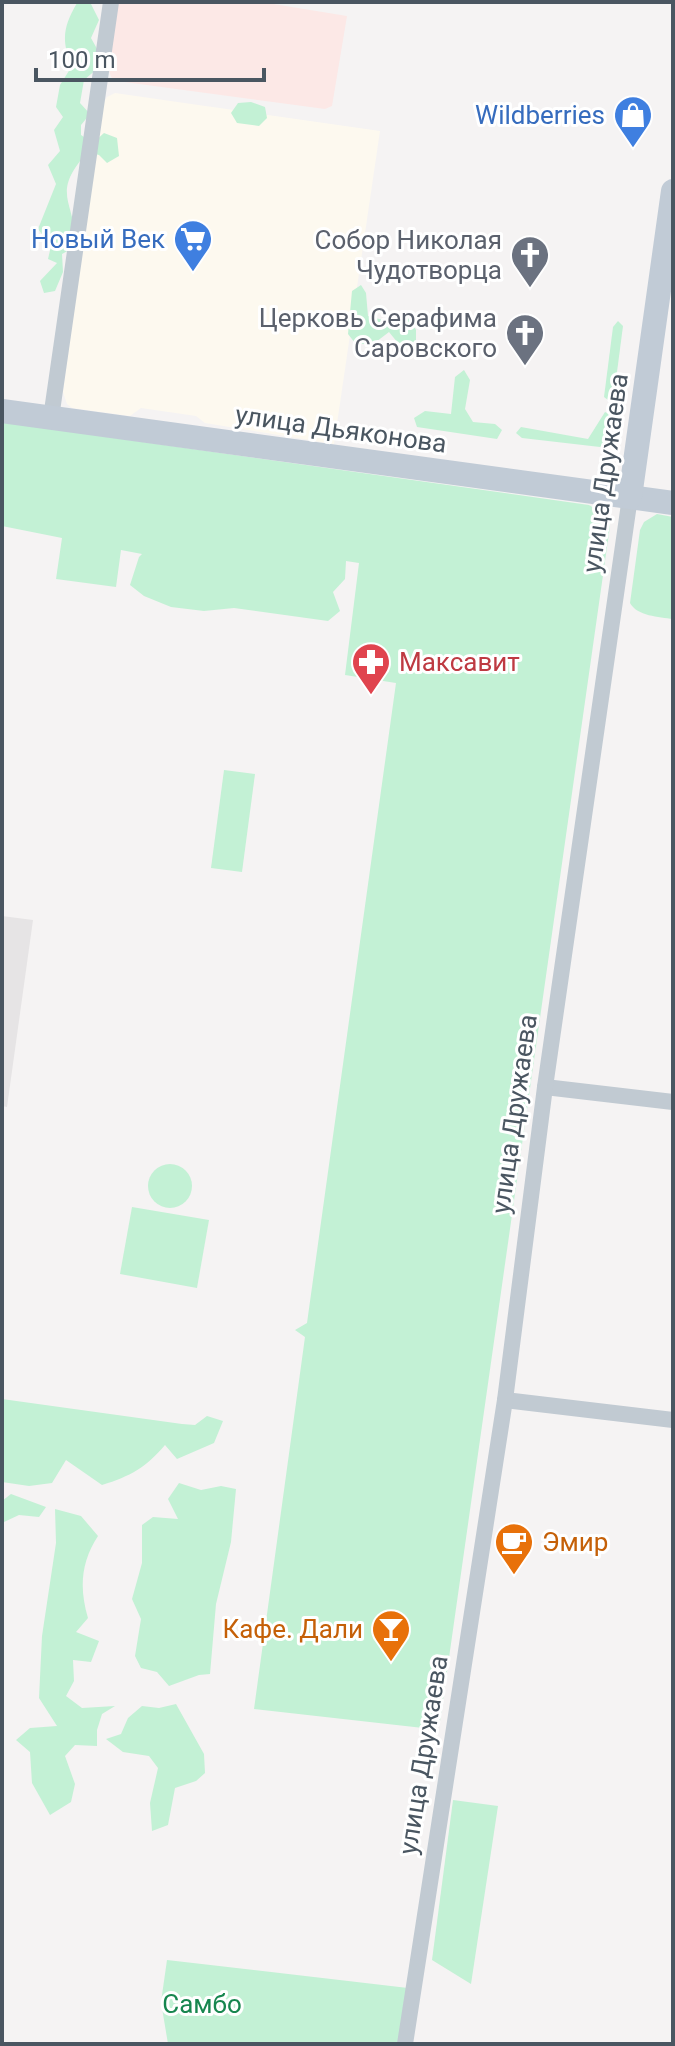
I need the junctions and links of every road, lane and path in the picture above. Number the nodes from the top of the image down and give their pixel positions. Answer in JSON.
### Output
{"nodes":[{"id":1,"x":111,"y":2,"type":"edge"},
{"id":2,"x":673,"y":191,"type":"edge"},
{"id":3,"x":2,"y":411,"type":"edge"},
{"id":4,"x":51,"y":418,"type":"junction"},
{"id":5,"x":630,"y":497,"type":"junction"},
{"id":6,"x":673,"y":503,"type":"edge"},
{"id":7,"x":545,"y":1087,"type":"junction"},
{"id":8,"x":673,"y":1102,"type":"edge"},
{"id":9,"x":505,"y":1400,"type":"junction"},
{"id":10,"x":673,"y":1420,"type":"edge"},
{"id":11,"x":405,"y":2044,"type":"edge"}],
"edges":[{"from":1,"to":4,"type":"street"},
{"from":2,"to":5,"type":"main road","name":"улица Дружаева"},
{"from":3,"to":4,"type":"main road","name":"улица Дьяконова"},
{"from":4,"to":5,"type":"main road","name":"улица Дьяконова"},
{"from":5,"to":6,"type":"main road","name":"улица Дьяконова"},
{"from":5,"to":7,"type":"street","name":"улица Дружаева"},
{"from":7,"to":8,"type":"street"},
{"from":7,"to":9,"type":"street","name":"улица Дружаева"},
{"from":9,"to":10,"type":"street"},
{"from":9,"to":11,"type":"street","name":"улица Дружаева"}]}
